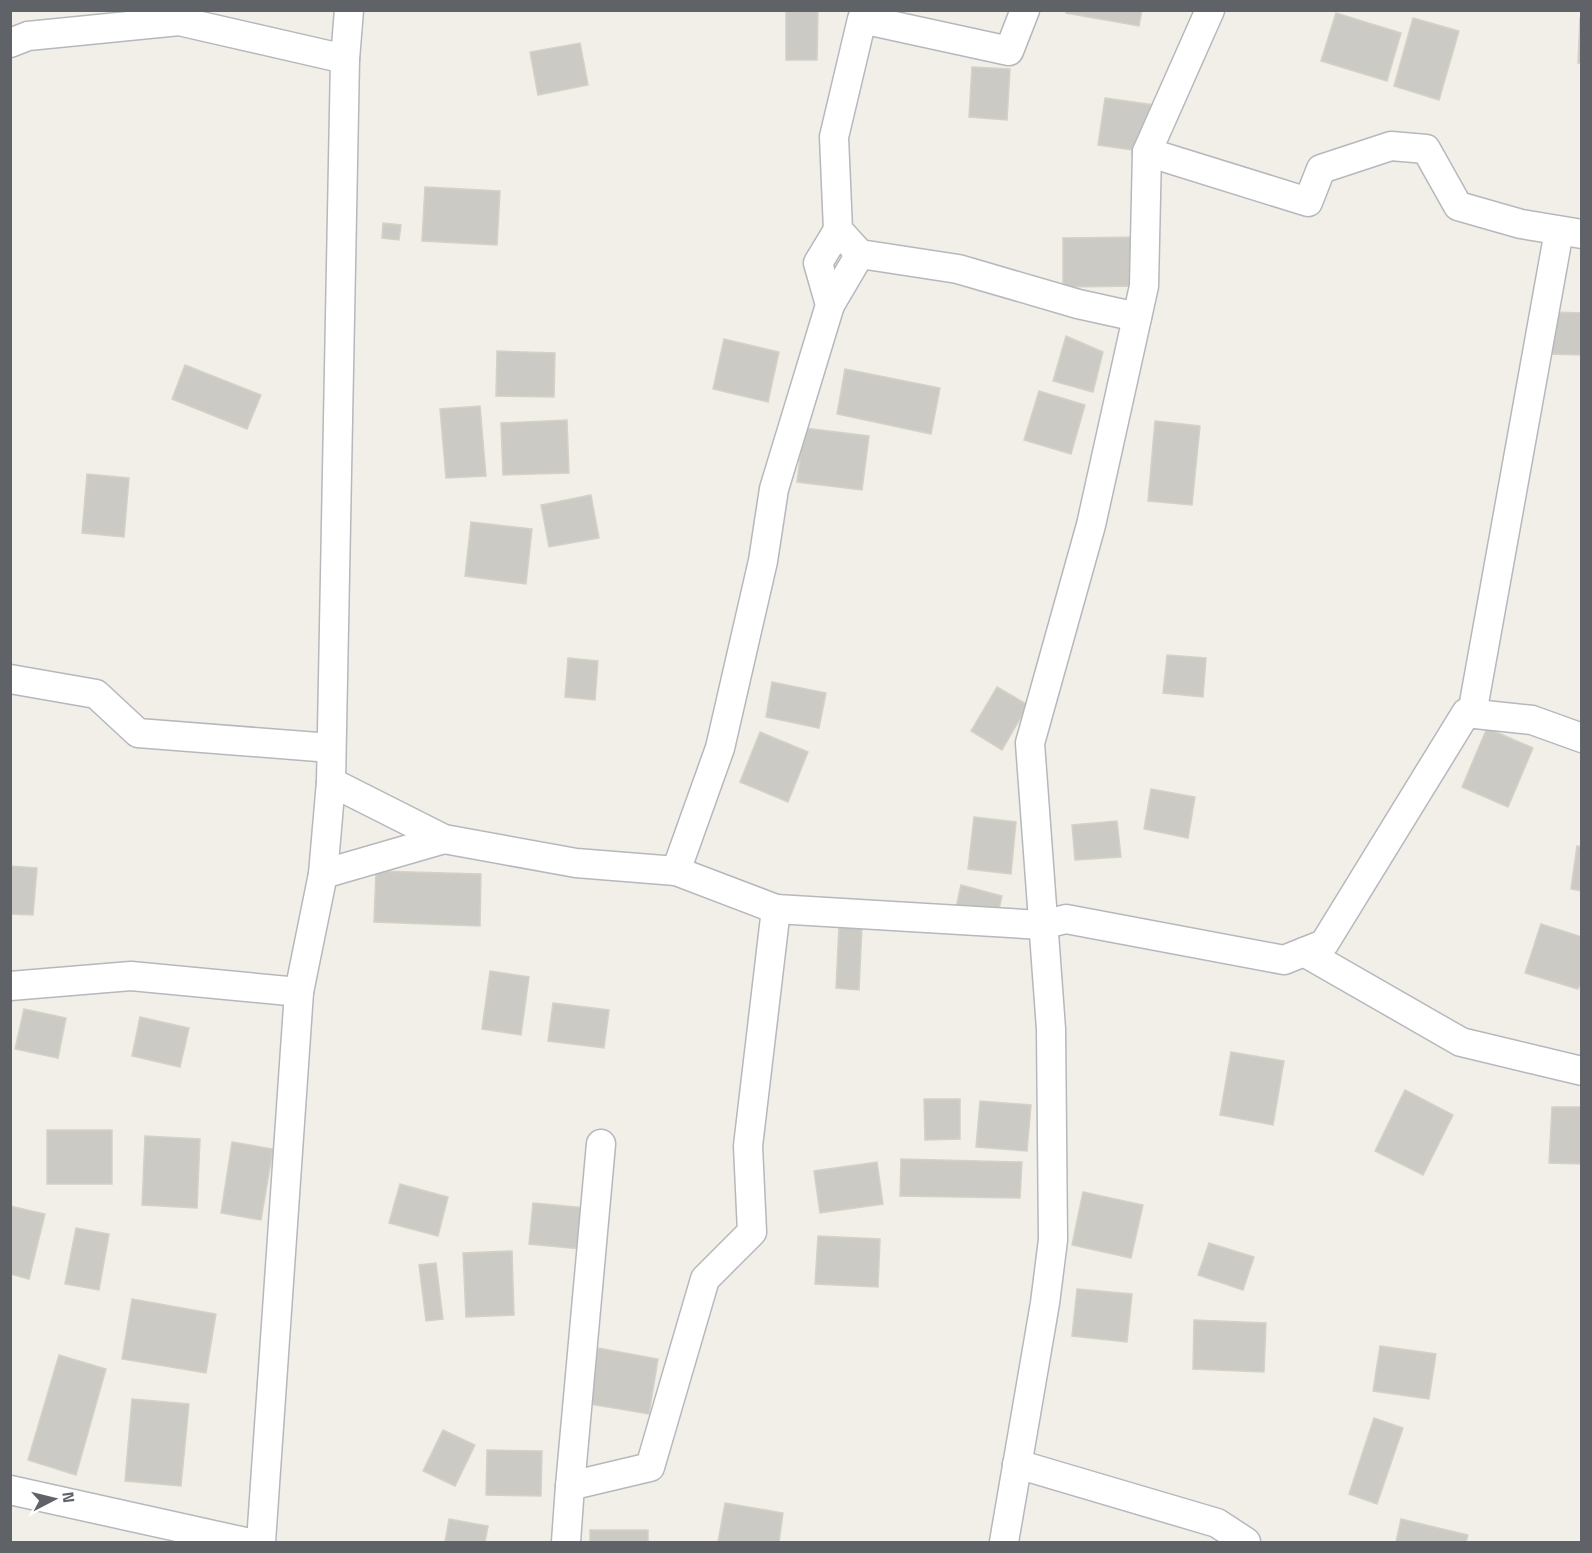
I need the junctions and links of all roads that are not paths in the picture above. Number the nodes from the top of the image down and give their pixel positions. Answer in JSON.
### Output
{"nodes":[{"id":1,"x":349,"y":10,"type":"edge"},
{"id":2,"x":1025,"y":10,"type":"edge"},
{"id":3,"x":1210,"y":10,"type":"edge"},
{"id":4,"x":10,"y":43,"type":"edge"},
{"id":5,"x":345,"y":59,"type":"junction"},
{"id":6,"x":1147,"y":152,"type":"junction"},
{"id":7,"x":838,"y":230,"type":"junction"},
{"id":8,"x":1570,"y":232,"type":"edge"},
{"id":9,"x":860,"y":254,"type":"junction"},
{"id":10,"x":830,"y":306,"type":"junction"},
{"id":11,"x":1137,"y":317,"type":"junction"},
{"id":12,"x":10,"y":679,"type":"edge"},
{"id":13,"x":1472,"y":714,"type":"junction"},
{"id":14,"x":1581,"y":738,"type":"edge"},
{"id":15,"x":331,"y":748,"type":"junction"},
{"id":16,"x":331,"y":782,"type":"junction"},
{"id":17,"x":444,"y":839,"type":"junction"},
{"id":18,"x":676,"y":871,"type":"junction"},
{"id":19,"x":323,"y":874,"type":"junction"},
{"id":20,"x":776,"y":909,"type":"junction"},
{"id":21,"x":1042,"y":925,"type":"junction"},
{"id":22,"x":1304,"y":952,"type":"junction"},
{"id":23,"x":10,"y":987,"type":"edge"},
{"id":24,"x":299,"y":992,"type":"junction"},
{"id":25,"x":1581,"y":1071,"type":"edge"},
{"id":26,"x":601,"y":1144,"type":"dead end"},
{"id":27,"x":1017,"y":1464,"type":"junction"},
{"id":28,"x":570,"y":1486,"type":"junction"},
{"id":29,"x":10,"y":1490,"type":"edge"},
{"id":30,"x":245,"y":1542,"type":"edge"},
{"id":31,"x":261,"y":1542,"type":"edge"},
{"id":32,"x":566,"y":1542,"type":"edge"},
{"id":33,"x":1004,"y":1542,"type":"edge"},
{"id":34,"x":1246,"y":1542,"type":"edge"}],
"edges":[{"from":1,"to":5,"type":"street"},
{"from":2,"to":7,"type":"street"},
{"from":3,"to":6,"type":"street"},
{"from":4,"to":5,"type":"street"},
{"from":5,"to":15,"type":"street"},
{"from":6,"to":8,"type":"street"},
{"from":6,"to":11,"type":"street"},
{"from":7,"to":9,"type":"street"},
{"from":7,"to":10,"type":"street"},
{"from":8,"to":13,"type":"street"},
{"from":9,"to":10,"type":"street"},
{"from":9,"to":11,"type":"street"},
{"from":10,"to":18,"type":"street"},
{"from":11,"to":21,"type":"street"},
{"from":12,"to":15,"type":"street"},
{"from":13,"to":14,"type":"street"},
{"from":13,"to":22,"type":"street"},
{"from":15,"to":16,"type":"street"},
{"from":16,"to":17,"type":"street"},
{"from":16,"to":19,"type":"street"},
{"from":17,"to":18,"type":"street"},
{"from":17,"to":19,"type":"street"},
{"from":18,"to":20,"type":"street"},
{"from":19,"to":24,"type":"street"},
{"from":20,"to":21,"type":"street"},
{"from":20,"to":28,"type":"street"},
{"from":21,"to":22,"type":"street"},
{"from":21,"to":27,"type":"street"},
{"from":22,"to":25,"type":"street"},
{"from":23,"to":24,"type":"street"},
{"from":24,"to":31,"type":"street"},
{"from":26,"to":28,"type":"street"},
{"from":27,"to":33,"type":"street"},
{"from":27,"to":34,"type":"street"},
{"from":28,"to":32,"type":"street"},
{"from":29,"to":30,"type":"street"}]}
